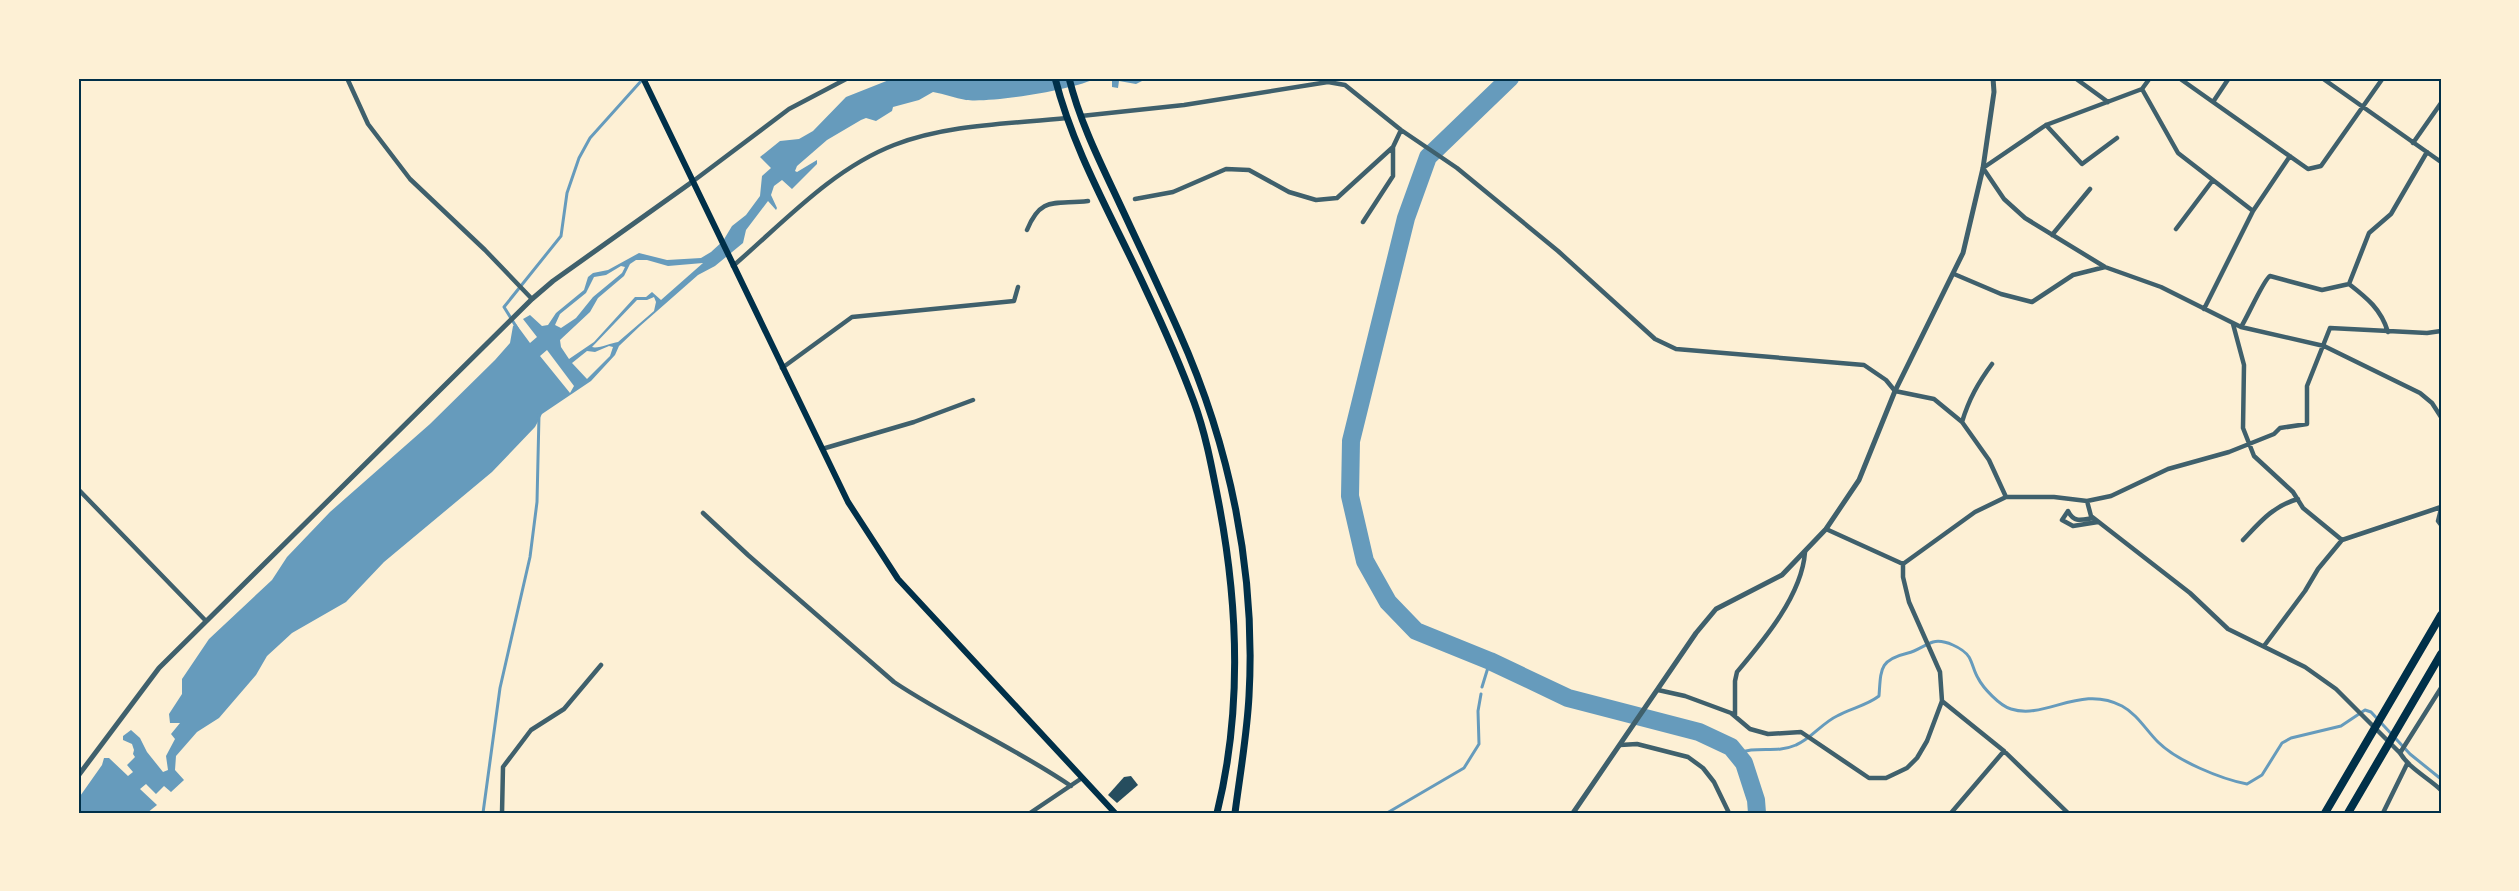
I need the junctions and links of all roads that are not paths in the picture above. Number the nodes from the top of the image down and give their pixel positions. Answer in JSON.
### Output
{"nodes":[{"id":1,"x":347,"y":78,"type":"edge"},
{"id":2,"x":643,"y":78,"type":"edge"},
{"id":3,"x":848,"y":78,"type":"edge"},
{"id":4,"x":1054,"y":78,"type":"edge"},
{"id":5,"x":1069,"y":78,"type":"edge"},
{"id":6,"x":1993,"y":78,"type":"edge"},
{"id":7,"x":2075,"y":78,"type":"edge"},
{"id":8,"x":2150,"y":78,"type":"edge"},
{"id":9,"x":2179,"y":78,"type":"edge"},
{"id":10,"x":2229,"y":78,"type":"edge"},
{"id":11,"x":2322,"y":78,"type":"edge"},
{"id":12,"x":2383,"y":78,"type":"edge"},
{"id":13,"x":2142,"y":89,"type":"junction"},
{"id":14,"x":2108,"y":102,"type":"junction"},
{"id":15,"x":2213,"y":102,"type":"junction"},
{"id":16,"x":2441,"y":103,"type":"edge"},
{"id":17,"x":2363,"y":106,"type":"junction"},
{"id":18,"x":1065,"y":114,"type":"junction"},
{"id":19,"x":1080,"y":116,"type":"junction"},
{"id":20,"x":2046,"y":125,"type":"junction"},
{"id":21,"x":1403,"y":130,"type":"junction"},
{"id":22,"x":2117,"y":138,"type":"dead end"},
{"id":23,"x":2413,"y":142,"type":"junction"},
{"id":24,"x":1393,"y":147,"type":"junction"},
{"id":25,"x":2427,"y":152,"type":"junction"},
{"id":26,"x":2290,"y":156,"type":"junction"},
{"id":27,"x":2441,"y":162,"type":"edge"},
{"id":28,"x":1983,"y":168,"type":"junction"},
{"id":29,"x":2213,"y":180,"type":"junction"},
{"id":30,"x":692,"y":182,"type":"junction"},
{"id":31,"x":2090,"y":189,"type":"dead end"},
{"id":32,"x":1135,"y":199,"type":"dead end"},
{"id":33,"x":1088,"y":201,"type":"dead end"},
{"id":34,"x":2253,"y":211,"type":"junction"},
{"id":35,"x":1363,"y":222,"type":"dead end"},
{"id":36,"x":2176,"y":229,"type":"dead end"},
{"id":37,"x":1027,"y":230,"type":"dead end"},
{"id":38,"x":2052,"y":234,"type":"junction"},
{"id":39,"x":731,"y":263,"type":"junction"},
{"id":40,"x":2105,"y":267,"type":"junction"},
{"id":41,"x":1954,"y":274,"type":"junction"},
{"id":42,"x":2349,"y":284,"type":"junction"},
{"id":43,"x":1018,"y":287,"type":"dead end"},
{"id":44,"x":532,"y":299,"type":"junction"},
{"id":45,"x":2204,"y":309,"type":"junction"},
{"id":46,"x":2233,"y":324,"type":"junction"},
{"id":47,"x":2241,"y":327,"type":"junction"},
{"id":48,"x":2441,"y":331,"type":"edge"},
{"id":49,"x":2388,"y":332,"type":"junction"},
{"id":50,"x":2324,"y":345,"type":"junction"},
{"id":51,"x":1992,"y":364,"type":"dead end"},
{"id":52,"x":782,"y":368,"type":"junction"},
{"id":53,"x":1895,"y":391,"type":"junction"},
{"id":54,"x":973,"y":400,"type":"dead end"},
{"id":55,"x":2441,"y":417,"type":"edge"},
{"id":56,"x":1962,"y":422,"type":"junction"},
{"id":57,"x":2249,"y":443,"type":"junction"},
{"id":58,"x":822,"y":449,"type":"junction"},
{"id":59,"x":78,"y":489,"type":"edge"},
{"id":60,"x":82,"y":494,"type":"junction"},
{"id":61,"x":2006,"y":497,"type":"junction"},
{"id":62,"x":2298,"y":500,"type":"junction"},
{"id":63,"x":78,"y":501,"type":"edge"},
{"id":64,"x":2087,"y":501,"type":"junction"},
{"id":65,"x":2441,"y":508,"type":"edge"},
{"id":66,"x":703,"y":513,"type":"dead end"},
{"id":67,"x":2093,"y":518,"type":"junction"},
{"id":68,"x":2098,"y":522,"type":"junction"},
{"id":69,"x":2441,"y":525,"type":"edge"},
{"id":70,"x":1826,"y":528,"type":"junction"},
{"id":71,"x":2243,"y":540,"type":"dead end"},
{"id":72,"x":2343,"y":540,"type":"junction"},
{"id":73,"x":1805,"y":552,"type":"junction"},
{"id":74,"x":1904,"y":564,"type":"junction"},
{"id":75,"x":2441,"y":615,"type":"edge"},
{"id":76,"x":206,"y":621,"type":"junction"},
{"id":77,"x":2264,"y":646,"type":"junction"},
{"id":78,"x":2441,"y":654,"type":"edge"},
{"id":79,"x":601,"y":665,"type":"dead end"},
{"id":80,"x":2441,"y":687,"type":"edge"},
{"id":81,"x":1658,"y":690,"type":"junction"},
{"id":82,"x":1942,"y":701,"type":"junction"},
{"id":83,"x":1736,"y":716,"type":"junction"},
{"id":84,"x":1620,"y":746,"type":"junction"},
{"id":85,"x":2004,"y":751,"type":"junction"},
{"id":86,"x":2400,"y":753,"type":"junction"},
{"id":87,"x":2407,"y":764,"type":"junction"},
{"id":88,"x":78,"y":776,"type":"edge"},
{"id":89,"x":1082,"y":778,"type":"junction"},
{"id":90,"x":1071,"y":786,"type":"junction"},
{"id":91,"x":2441,"y":790,"type":"edge"},
{"id":92,"x":502,"y":813,"type":"edge"},
{"id":93,"x":1030,"y":813,"type":"edge"},
{"id":94,"x":1115,"y":813,"type":"edge"},
{"id":95,"x":1216,"y":813,"type":"edge"},
{"id":96,"x":1235,"y":813,"type":"edge"},
{"id":97,"x":1573,"y":813,"type":"edge"},
{"id":98,"x":1729,"y":813,"type":"edge"},
{"id":99,"x":1950,"y":813,"type":"edge"},
{"id":100,"x":2068,"y":813,"type":"edge"},
{"id":101,"x":2325,"y":813,"type":"edge"},
{"id":102,"x":2348,"y":813,"type":"edge"},
{"id":103,"x":2384,"y":813,"type":"edge"}],
"edges":[{"from":1,"to":44,"type":"street"},
{"from":2,"to":30,"type":"main road"},
{"from":3,"to":30,"type":"street"},
{"from":4,"to":18,"type":"main road"},
{"from":5,"to":19,"type":"main road"},
{"from":6,"to":28,"type":"street"},
{"from":7,"to":14,"type":"street"},
{"from":8,"to":13,"type":"street"},
{"from":9,"to":15,"type":"street"},
{"from":10,"to":15,"type":"street"},
{"from":11,"to":17,"type":"street"},
{"from":12,"to":17,"type":"street"},
{"from":13,"to":14,"type":"street"},
{"from":13,"to":29,"type":"street"},
{"from":14,"to":20,"type":"street"},
{"from":15,"to":26,"type":"street"},
{"from":16,"to":23,"type":"street"},
{"from":17,"to":23,"type":"street"},
{"from":17,"to":26,"type":"street"},
{"from":18,"to":39,"type":"street"},
{"from":18,"to":95,"type":"main road"},
{"from":19,"to":21,"type":"street"},
{"from":19,"to":96,"type":"main road"},
{"from":20,"to":22,"type":"street"},
{"from":20,"to":28,"type":"street"},
{"from":21,"to":24,"type":"street"},
{"from":21,"to":53,"type":"street"},
{"from":23,"to":25,"type":"street"},
{"from":24,"to":32,"type":"street"},
{"from":24,"to":35,"type":"street"},
{"from":25,"to":27,"type":"street"},
{"from":25,"to":42,"type":"street"},
{"from":26,"to":34,"type":"street"},
{"from":28,"to":38,"type":"street"},
{"from":28,"to":41,"type":"street"},
{"from":29,"to":34,"type":"street"},
{"from":29,"to":36,"type":"street"},
{"from":30,"to":39,"type":"main road"},
{"from":30,"to":44,"type":"street"},
{"from":31,"to":38,"type":"street"},
{"from":33,"to":37,"type":"street"},
{"from":34,"to":45,"type":"street"},
{"from":38,"to":40,"type":"street"},
{"from":39,"to":52,"type":"main road"},
{"from":40,"to":41,"type":"street"},
{"from":40,"to":45,"type":"street"},
{"from":41,"to":53,"type":"street"},
{"from":42,"to":47,"type":"street"},
{"from":42,"to":49,"type":"street"},
{"from":43,"to":52,"type":"street"},
{"from":44,"to":76,"type":"street"},
{"from":45,"to":46,"type":"street"},
{"from":46,"to":47,"type":"street"},
{"from":46,"to":57,"type":"street"},
{"from":47,"to":50,"type":"street"},
{"from":48,"to":49,"type":"street"},
{"from":49,"to":50,"type":"street"},
{"from":50,"to":55,"type":"street"},
{"from":50,"to":57,"type":"street"},
{"from":51,"to":56,"type":"street"},
{"from":52,"to":58,"type":"main road"},
{"from":53,"to":56,"type":"street"},
{"from":53,"to":70,"type":"street"},
{"from":54,"to":58,"type":"street"},
{"from":56,"to":61,"type":"street"},
{"from":57,"to":62,"type":"street"},
{"from":57,"to":64,"type":"street"},
{"from":58,"to":89,"type":"main road"},
{"from":59,"to":60,"type":"street"},
{"from":60,"to":63,"type":"street"},
{"from":60,"to":76,"type":"street"},
{"from":61,"to":64,"type":"street"},
{"from":61,"to":74,"type":"street"},
{"from":62,"to":71,"type":"street"},
{"from":62,"to":72,"type":"street"},
{"from":64,"to":67,"type":"street"},
{"from":65,"to":69,"type":"street"},
{"from":65,"to":72,"type":"street"},
{"from":66,"to":90,"type":"street"},
{"from":67,"to":68,"type":"street"},
{"from":67,"to":68,"type":"street"},
{"from":68,"to":77,"type":"street"},
{"from":70,"to":73,"type":"street"},
{"from":70,"to":74,"type":"street"},
{"from":72,"to":77,"type":"street"},
{"from":73,"to":81,"type":"street"},
{"from":73,"to":83,"type":"street"},
{"from":74,"to":82,"type":"street"},
{"from":75,"to":101,"type":"highway"},
{"from":76,"to":88,"type":"street"},
{"from":77,"to":86,"type":"street"},
{"from":78,"to":102,"type":"highway"},
{"from":79,"to":92,"type":"street"},
{"from":80,"to":86,"type":"street"},
{"from":81,"to":83,"type":"street"},
{"from":81,"to":84,"type":"street"},
{"from":82,"to":83,"type":"street"},
{"from":82,"to":85,"type":"street"},
{"from":84,"to":97,"type":"street"},
{"from":84,"to":98,"type":"street"},
{"from":85,"to":99,"type":"street"},
{"from":85,"to":100,"type":"street"},
{"from":86,"to":87,"type":"street"},
{"from":87,"to":91,"type":"street"},
{"from":87,"to":103,"type":"street"},
{"from":89,"to":90,"type":"street"},
{"from":89,"to":94,"type":"main road"},
{"from":90,"to":93,"type":"street"}]}
